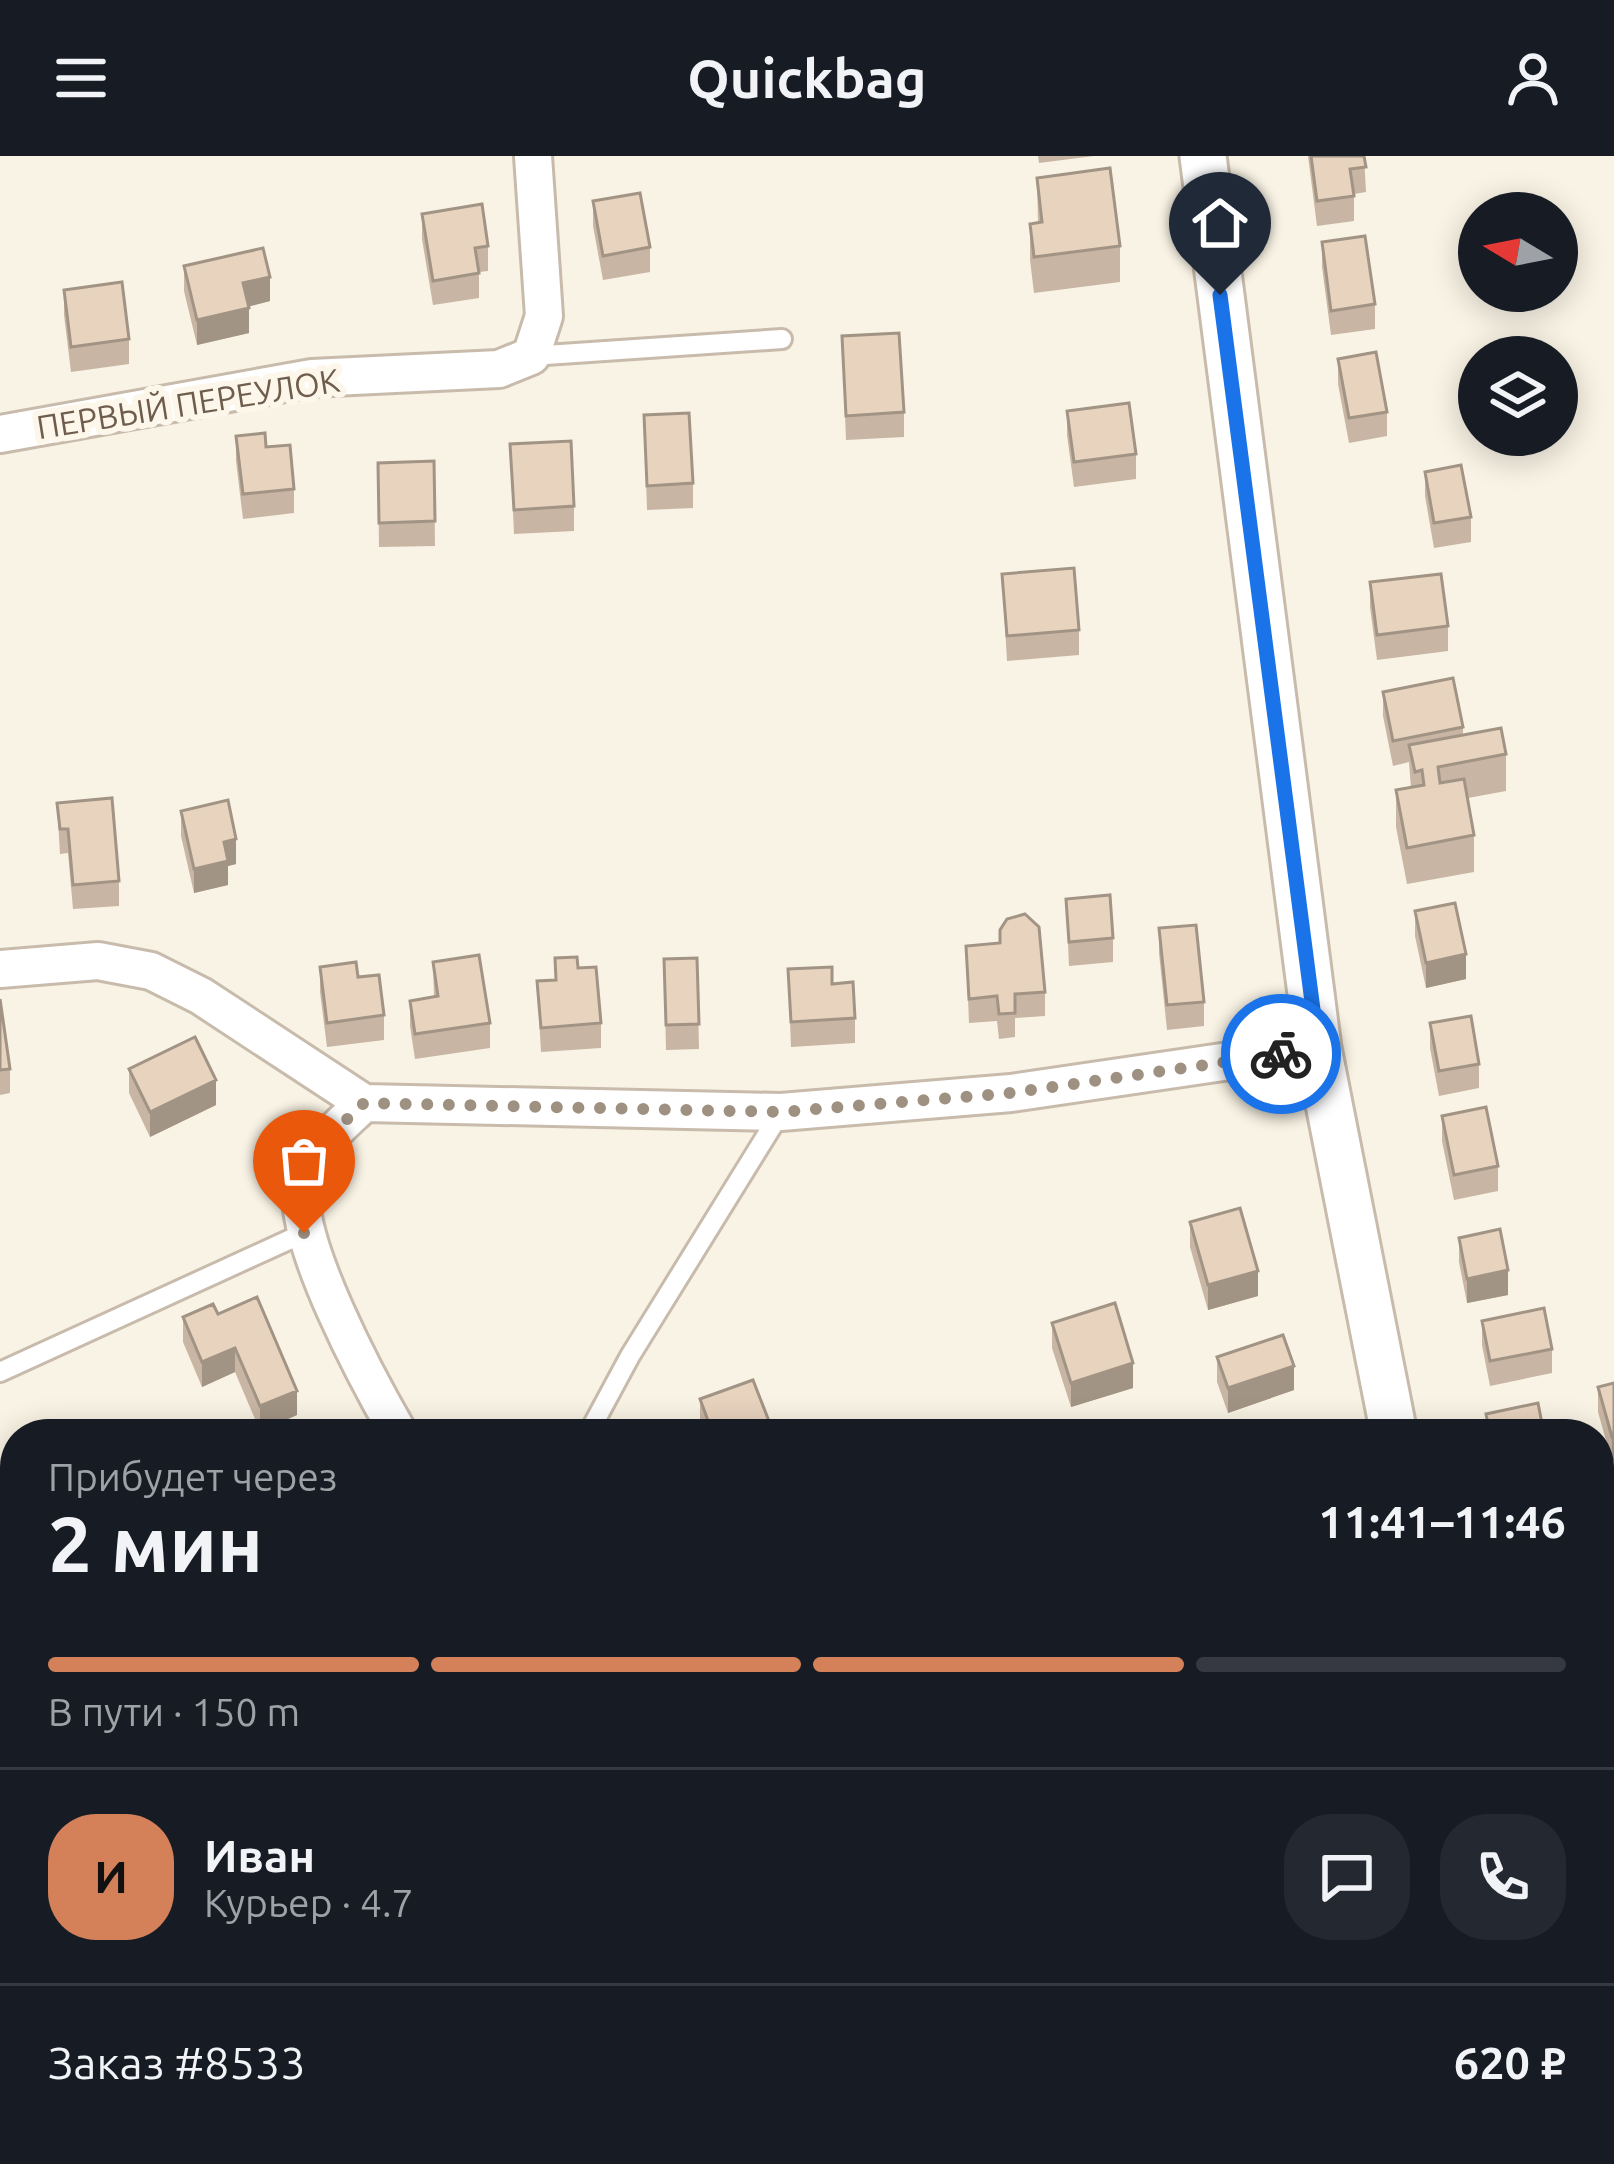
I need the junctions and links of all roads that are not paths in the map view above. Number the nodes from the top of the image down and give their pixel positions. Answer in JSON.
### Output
{"nodes":[{"id":1,"x":533,"y":156,"type":"edge"},
{"id":2,"x":1202,"y":156,"type":"edge"},
{"id":3,"x":782,"y":339,"type":"dead end"},
{"id":4,"x":531,"y":356,"type":"junction"},
{"id":5,"x":0,"y":434,"type":"edge"},
{"id":6,"x":0,"y":969,"type":"edge"},
{"id":7,"x":1318,"y":1048,"type":"junction"},
{"id":8,"x":364,"y":1103,"type":"junction"},
{"id":9,"x":781,"y":1112,"type":"junction"},
{"id":10,"x":304,"y":1233,"type":"junction"},
{"id":11,"x":0,"y":1372,"type":"edge"},
{"id":12,"x":390,"y":1419,"type":"edge"},
{"id":13,"x":596,"y":1419,"type":"edge"},
{"id":14,"x":1391,"y":1419,"type":"edge"}],
"edges":[{"from":1,"to":4,"type":"street"},
{"from":2,"to":7,"type":"street"},
{"from":3,"to":4,"type":"lane"},
{"from":4,"to":5,"type":"street","name":"ПЕРВЫЙ ПЕРЕУЛОК"},
{"from":6,"to":8,"type":"street"},
{"from":7,"to":9,"type":"street"},
{"from":7,"to":14,"type":"street"},
{"from":8,"to":9,"type":"street"},
{"from":8,"to":10,"type":"street"},
{"from":9,"to":13,"type":"lane"},
{"from":10,"to":11,"type":"lane"},
{"from":10,"to":12,"type":"street"}]}
